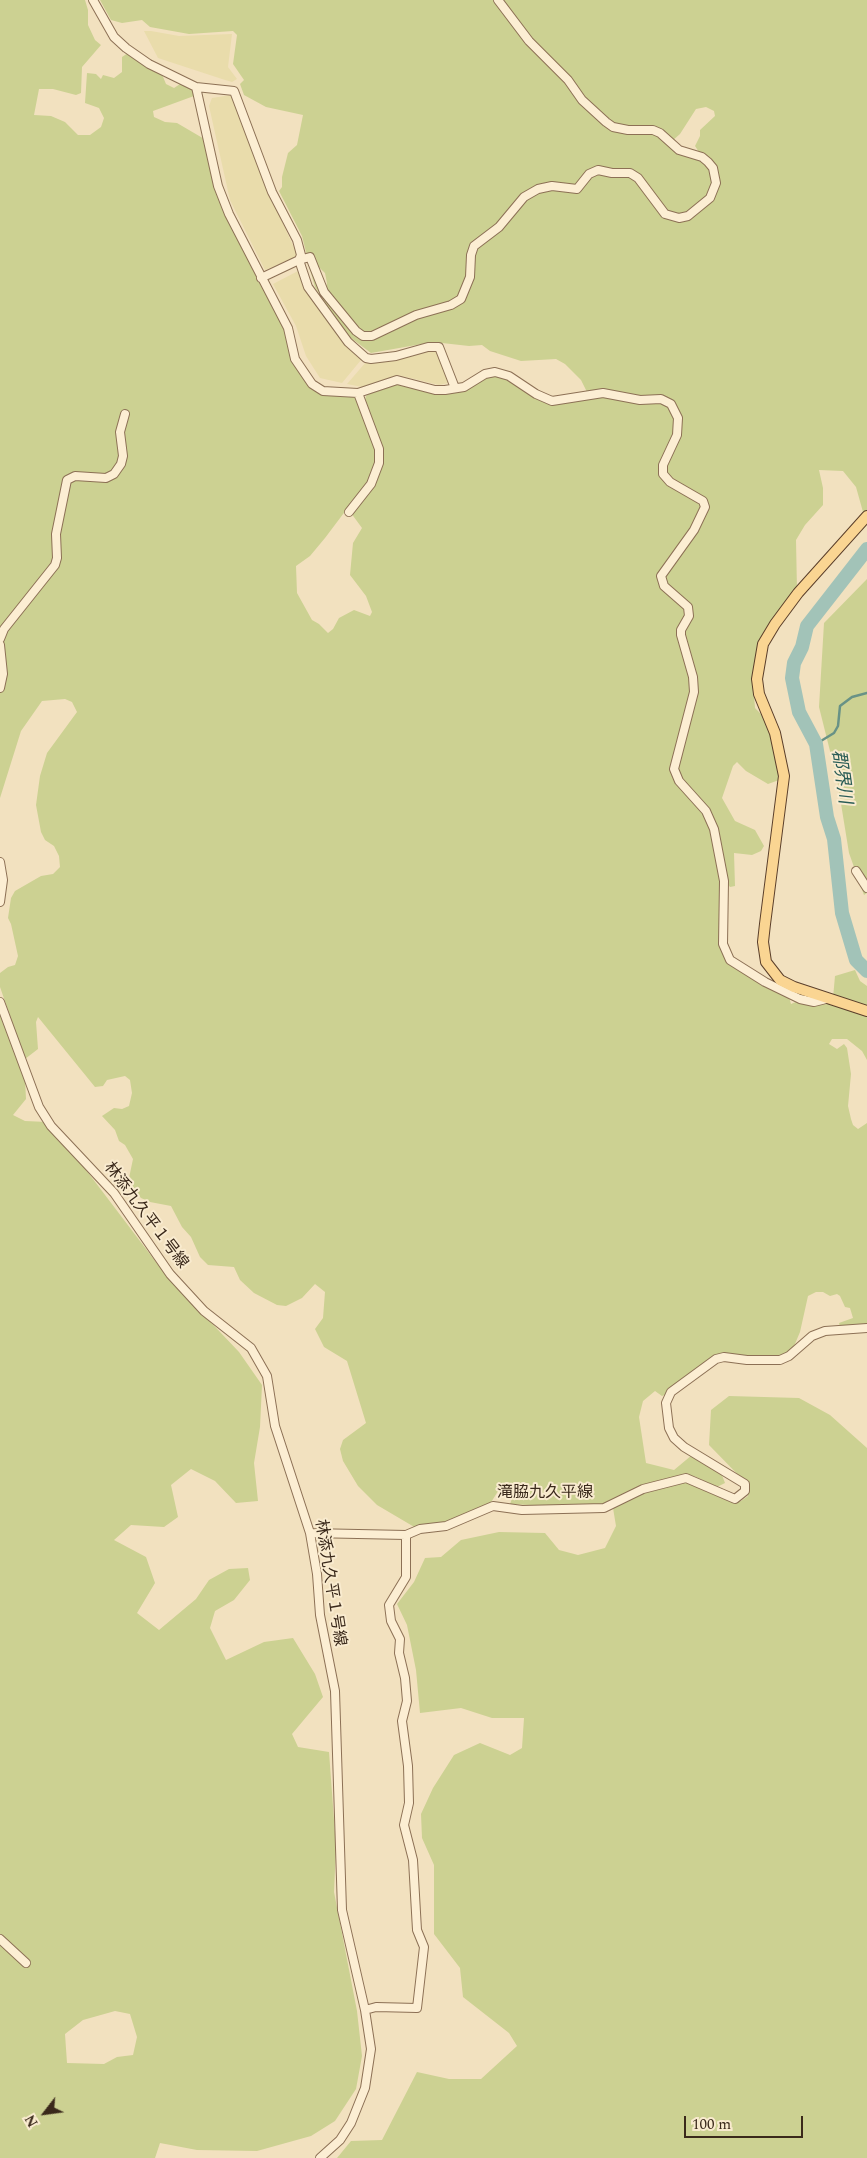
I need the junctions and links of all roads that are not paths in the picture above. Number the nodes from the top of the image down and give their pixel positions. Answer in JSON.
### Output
{"nodes":[{"id":1,"x":93,"y":0,"type":"edge"},
{"id":2,"x":498,"y":0,"type":"edge"},
{"id":3,"x":196,"y":87,"type":"junction"},
{"id":4,"x":299,"y":260,"type":"junction"},
{"id":5,"x":261,"y":278,"type":"junction"},
{"id":6,"x":455,"y":388,"type":"junction"},
{"id":7,"x":358,"y":393,"type":"junction"},
{"id":8,"x":125,"y":414,"type":"dead end"},
{"id":9,"x":350,"y":512,"type":"dead end"},
{"id":10,"x":867,"y":516,"type":"edge"},
{"id":11,"x":0,"y":639,"type":"edge"},
{"id":12,"x":0,"y":644,"type":"edge"},
{"id":13,"x":0,"y":688,"type":"edge"},
{"id":14,"x":0,"y":862,"type":"edge"},
{"id":15,"x":856,"y":871,"type":"dead end"},
{"id":16,"x":867,"y":888,"type":"edge"},
{"id":17,"x":0,"y":902,"type":"edge"},
{"id":18,"x":826,"y":999,"type":"junction"},
{"id":19,"x":0,"y":1002,"type":"edge"},
{"id":20,"x":867,"y":1011,"type":"edge"},
{"id":21,"x":867,"y":1328,"type":"edge"},
{"id":22,"x":310,"y":1533,"type":"junction"},
{"id":23,"x":406,"y":1535,"type":"junction"},
{"id":24,"x":0,"y":1938,"type":"edge"},
{"id":25,"x":26,"y":1963,"type":"dead end"},
{"id":26,"x":365,"y":2010,"type":"junction"},
{"id":27,"x":320,"y":2158,"type":"edge"}],
"edges":[{"from":1,"to":3,"type":"street"},
{"from":2,"to":4,"type":"street"},
{"from":3,"to":4,"type":"street"},
{"from":3,"to":5,"type":"street"},
{"from":4,"to":5,"type":"street"},
{"from":4,"to":6,"type":"street"},
{"from":5,"to":7,"type":"street"},
{"from":6,"to":7,"type":"street"},
{"from":6,"to":18,"type":"street"},
{"from":7,"to":9,"type":"street"},
{"from":8,"to":11,"type":"street"},
{"from":10,"to":18,"type":"main road"},
{"from":12,"to":13,"type":"street"},
{"from":14,"to":17,"type":"street"},
{"from":15,"to":16,"type":"street"},
{"from":18,"to":20,"type":"main road"},
{"from":19,"to":22,"type":"street","name":"林添九久平１号線"},
{"from":21,"to":23,"type":"street","name":"滝脇九久平線"},
{"from":22,"to":23,"type":"street","name":"滝脇九久平線"},
{"from":22,"to":26,"type":"street","name":"林添九久平１号線"},
{"from":23,"to":26,"type":"street"},
{"from":24,"to":25,"type":"street"},
{"from":26,"to":27,"type":"street","name":"林添九久平１号線"}]}
